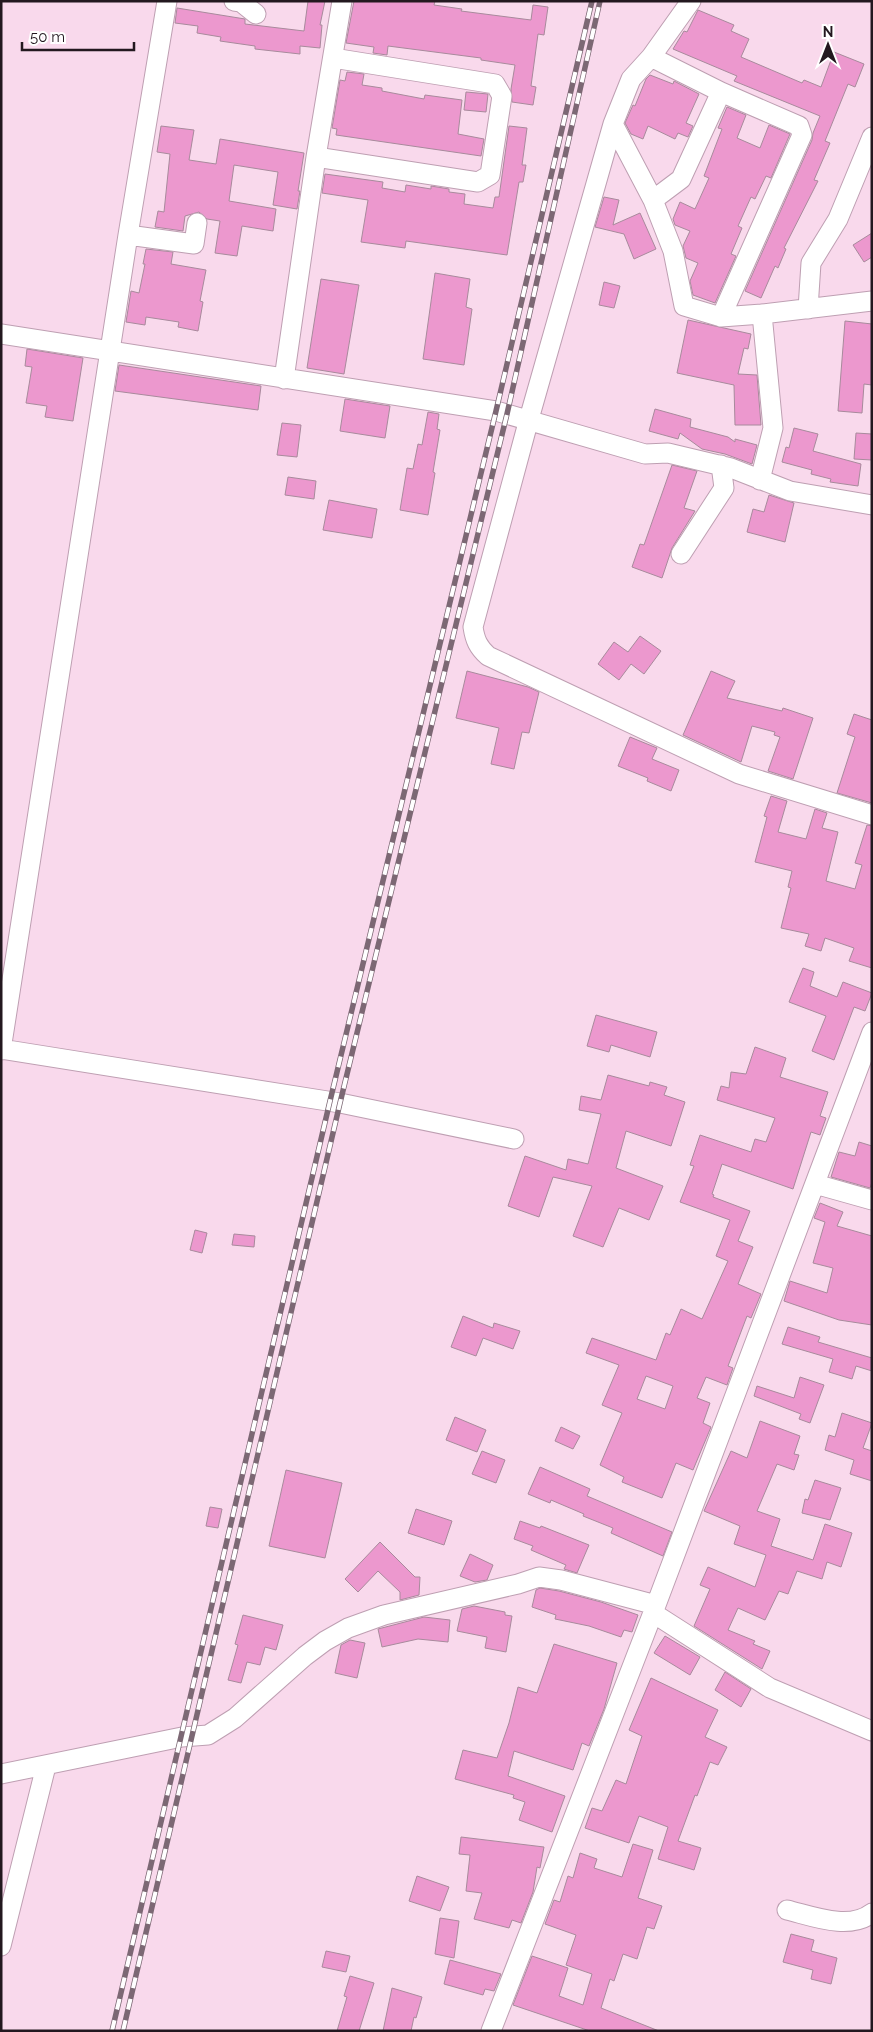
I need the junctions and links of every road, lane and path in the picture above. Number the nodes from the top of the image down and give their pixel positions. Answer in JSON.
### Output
{"nodes":[{"id":1,"x":167,"y":1,"type":"edge"},
{"id":2,"x":342,"y":1,"type":"edge"},
{"id":3,"x":691,"y":1,"type":"edge"},
{"id":4,"x":239,"y":2,"type":"edge"},
{"id":5,"x":256,"y":14,"type":"dead end"},
{"id":6,"x":651,"y":57,"type":"junction"},
{"id":7,"x":333,"y":58,"type":"junction"},
{"id":8,"x":721,"y":92,"type":"junction"},
{"id":9,"x":613,"y":124,"type":"junction"},
{"id":10,"x":872,"y":137,"type":"edge"},
{"id":11,"x":316,"y":157,"type":"junction"},
{"id":12,"x":653,"y":200,"type":"junction"},
{"id":13,"x":197,"y":223,"type":"dead end"},
{"id":14,"x":128,"y":235,"type":"junction"},
{"id":15,"x":872,"y":302,"type":"edge"},
{"id":16,"x":808,"y":309,"type":"junction"},
{"id":17,"x":762,"y":314,"type":"junction"},
{"id":18,"x":721,"y":317,"type":"junction"},
{"id":19,"x":1,"y":334,"type":"edge"},
{"id":20,"x":111,"y":351,"type":"junction"},
{"id":21,"x":284,"y":379,"type":"junction"},
{"id":22,"x":529,"y":419,"type":"junction"},
{"id":23,"x":720,"y":465,"type":"junction"},
{"id":24,"x":760,"y":480,"type":"junction"},
{"id":25,"x":872,"y":505,"type":"edge"},
{"id":26,"x":681,"y":554,"type":"dead end"},
{"id":27,"x":872,"y":816,"type":"edge"},
{"id":28,"x":872,"y":1032,"type":"edge"},
{"id":29,"x":1,"y":1049,"type":"edge"},
{"id":30,"x":514,"y":1139,"type":"dead end"},
{"id":31,"x":816,"y":1184,"type":"junction"},
{"id":32,"x":872,"y":1200,"type":"edge"},
{"id":33,"x":654,"y":1609,"type":"junction"},
{"id":34,"x":872,"y":1731,"type":"edge"},
{"id":35,"x":46,"y":1766,"type":"junction"},
{"id":36,"x":1,"y":1774,"type":"edge"},
{"id":37,"x":787,"y":1910,"type":"dead end"},
{"id":38,"x":872,"y":1913,"type":"edge"},
{"id":39,"x":1,"y":1946,"type":"edge"},
{"id":40,"x":491,"y":2031,"type":"edge"}],
"edges":[{"from":1,"to":14,"type":"street"},
{"from":2,"to":7,"type":"street"},
{"from":3,"to":6,"type":"street"},
{"from":4,"to":5,"type":"street"},
{"from":6,"to":8,"type":"street"},
{"from":6,"to":9,"type":"street"},
{"from":7,"to":11,"type":"street"},
{"from":7,"to":11,"type":"street"},
{"from":8,"to":12,"type":"street"},
{"from":8,"to":18,"type":"street"},
{"from":9,"to":12,"type":"street"},
{"from":9,"to":22,"type":"street"},
{"from":10,"to":16,"type":"street"},
{"from":11,"to":21,"type":"street"},
{"from":12,"to":18,"type":"street"},
{"from":13,"to":14,"type":"street"},
{"from":14,"to":20,"type":"street"},
{"from":15,"to":16,"type":"street"},
{"from":16,"to":17,"type":"street"},
{"from":17,"to":18,"type":"street"},
{"from":17,"to":24,"type":"street"},
{"from":19,"to":20,"type":"street"},
{"from":20,"to":21,"type":"street"},
{"from":20,"to":29,"type":"street"},
{"from":21,"to":22,"type":"street"},
{"from":22,"to":23,"type":"street"},
{"from":22,"to":27,"type":"street"},
{"from":23,"to":24,"type":"street"},
{"from":23,"to":26,"type":"street"},
{"from":24,"to":25,"type":"street"},
{"from":28,"to":31,"type":"street"},
{"from":29,"to":30,"type":"street"},
{"from":31,"to":32,"type":"street"},
{"from":31,"to":33,"type":"street"},
{"from":33,"to":34,"type":"street"},
{"from":33,"to":35,"type":"street"},
{"from":33,"to":40,"type":"street"},
{"from":35,"to":36,"type":"street"},
{"from":35,"to":39,"type":"street"},
{"from":37,"to":38,"type":"street"}]}
